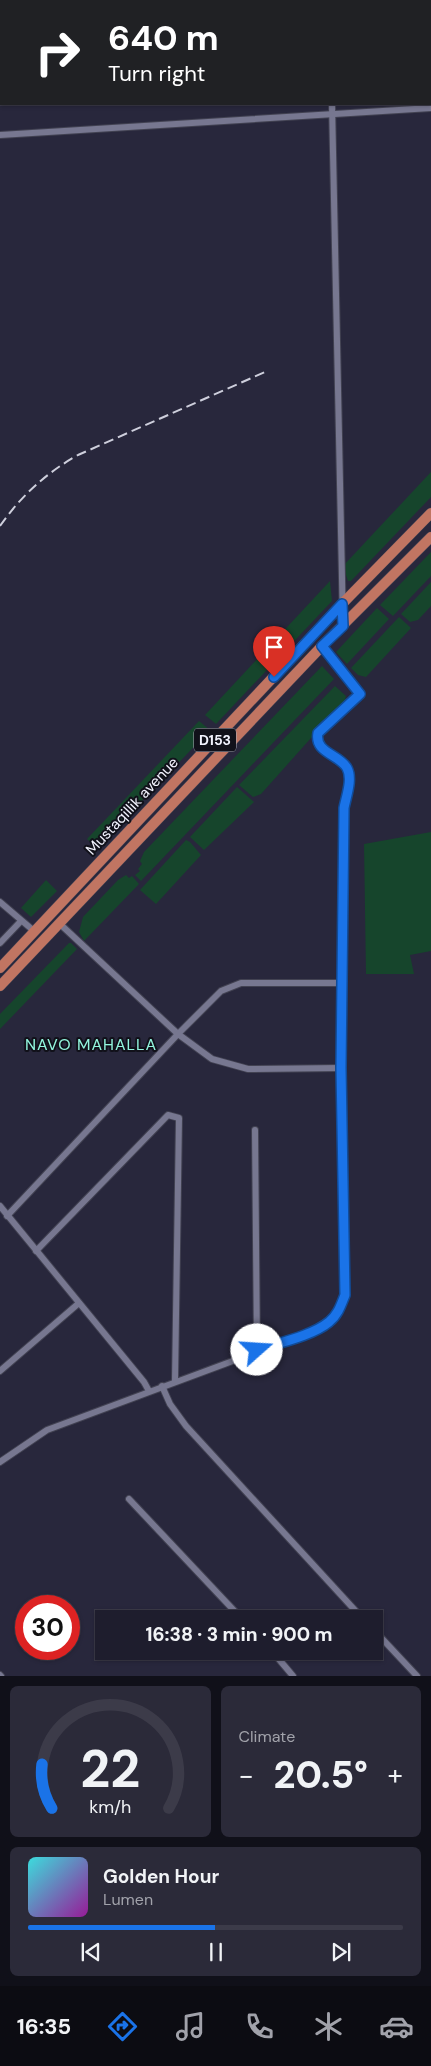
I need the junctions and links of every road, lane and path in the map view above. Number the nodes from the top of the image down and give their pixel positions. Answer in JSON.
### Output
{"nodes":[{"id":1,"x":332,"y":105,"type":"edge"},
{"id":2,"x":431,"y":108,"type":"edge"},
{"id":3,"x":332,"y":115,"type":"junction"},
{"id":4,"x":0,"y":135,"type":"edge"},
{"id":5,"x":431,"y":513,"type":"edge"},
{"id":6,"x":431,"y":536,"type":"edge"},
{"id":7,"x":342,"y":604,"type":"junction"},
{"id":8,"x":343,"y":626,"type":"junction"},
{"id":9,"x":322,"y":646,"type":"junction"},
{"id":10,"x":0,"y":902,"type":"edge"},
{"id":11,"x":21,"y":920,"type":"junction"},
{"id":12,"x":60,"y":924,"type":"junction"},
{"id":13,"x":34,"y":932,"type":"junction"},
{"id":14,"x":0,"y":943,"type":"edge"},
{"id":15,"x":0,"y":968,"type":"edge"},
{"id":16,"x":342,"y":983,"type":"junction"},
{"id":17,"x":0,"y":986,"type":"edge"},
{"id":18,"x":178,"y":1034,"type":"junction"},
{"id":19,"x":341,"y":1068,"type":"junction"},
{"id":20,"x":255,"y":1130,"type":"dead end"},
{"id":21,"x":0,"y":1206,"type":"edge"},
{"id":22,"x":7,"y":1216,"type":"junction"},
{"id":23,"x":36,"y":1251,"type":"junction"},
{"id":24,"x":79,"y":1303,"type":"junction"},
{"id":25,"x":257,"y":1350,"type":"junction"},
{"id":26,"x":0,"y":1371,"type":"edge"},
{"id":27,"x":175,"y":1381,"type":"junction"},
{"id":28,"x":162,"y":1386,"type":"junction"},
{"id":29,"x":149,"y":1391,"type":"junction"},
{"id":30,"x":0,"y":1462,"type":"edge"},
{"id":31,"x":129,"y":1499,"type":"dead end"},
{"id":32,"x":234,"y":1610,"type":"edge"},
{"id":33,"x":356,"y":1610,"type":"edge"},
{"id":34,"x":383,"y":1640,"type":"edge"},
{"id":35,"x":280,"y":1660,"type":"edge"},
{"id":36,"x":293,"y":1676,"type":"edge"},
{"id":37,"x":416,"y":1676,"type":"edge"}],
"edges":[{"from":1,"to":3,"type":"street"},
{"from":2,"to":3,"type":"street"},
{"from":3,"to":4,"type":"street"},
{"from":3,"to":7,"type":"street"},
{"from":5,"to":7,"type":"main road","name":"Mustaqillik avenue","number":"D153"},
{"from":6,"to":8,"type":"main road","name":"Mustaqillik avenue","number":"D153"},
{"from":7,"to":8,"type":"street"},
{"from":7,"to":13,"type":"main road","name":"Mustaqillik avenue","number":"D153"},
{"from":8,"to":9,"type":"main road","name":"Mustaqillik avenue","number":"D153"},
{"from":9,"to":12,"type":"main road","name":"Mustaqillik avenue","number":"D153"},
{"from":9,"to":16,"type":"street"},
{"from":10,"to":11,"type":"street"},
{"from":11,"to":13,"type":"street"},
{"from":11,"to":14,"type":"street"},
{"from":12,"to":17,"type":"main road","name":"Mustaqillik avenue","number":"D153"},
{"from":12,"to":18,"type":"street"},
{"from":13,"to":15,"type":"main road","name":"Mustaqillik avenue","number":"D153"},
{"from":16,"to":18,"type":"street"},
{"from":16,"to":19,"type":"street"},
{"from":18,"to":19,"type":"street"},
{"from":18,"to":22,"type":"street"},
{"from":19,"to":25,"type":"street"},
{"from":20,"to":25,"type":"street"},
{"from":21,"to":22,"type":"street"},
{"from":22,"to":23,"type":"street"},
{"from":23,"to":24,"type":"street"},
{"from":23,"to":27,"type":"street"},
{"from":24,"to":26,"type":"street"},
{"from":24,"to":29,"type":"street"},
{"from":25,"to":27,"type":"street"},
{"from":27,"to":28,"type":"street"},
{"from":28,"to":29,"type":"street"},
{"from":28,"to":33,"type":"street"},
{"from":29,"to":30,"type":"street"},
{"from":31,"to":32,"type":"street"},
{"from":34,"to":37,"type":"street"},
{"from":35,"to":36,"type":"street"}]}
